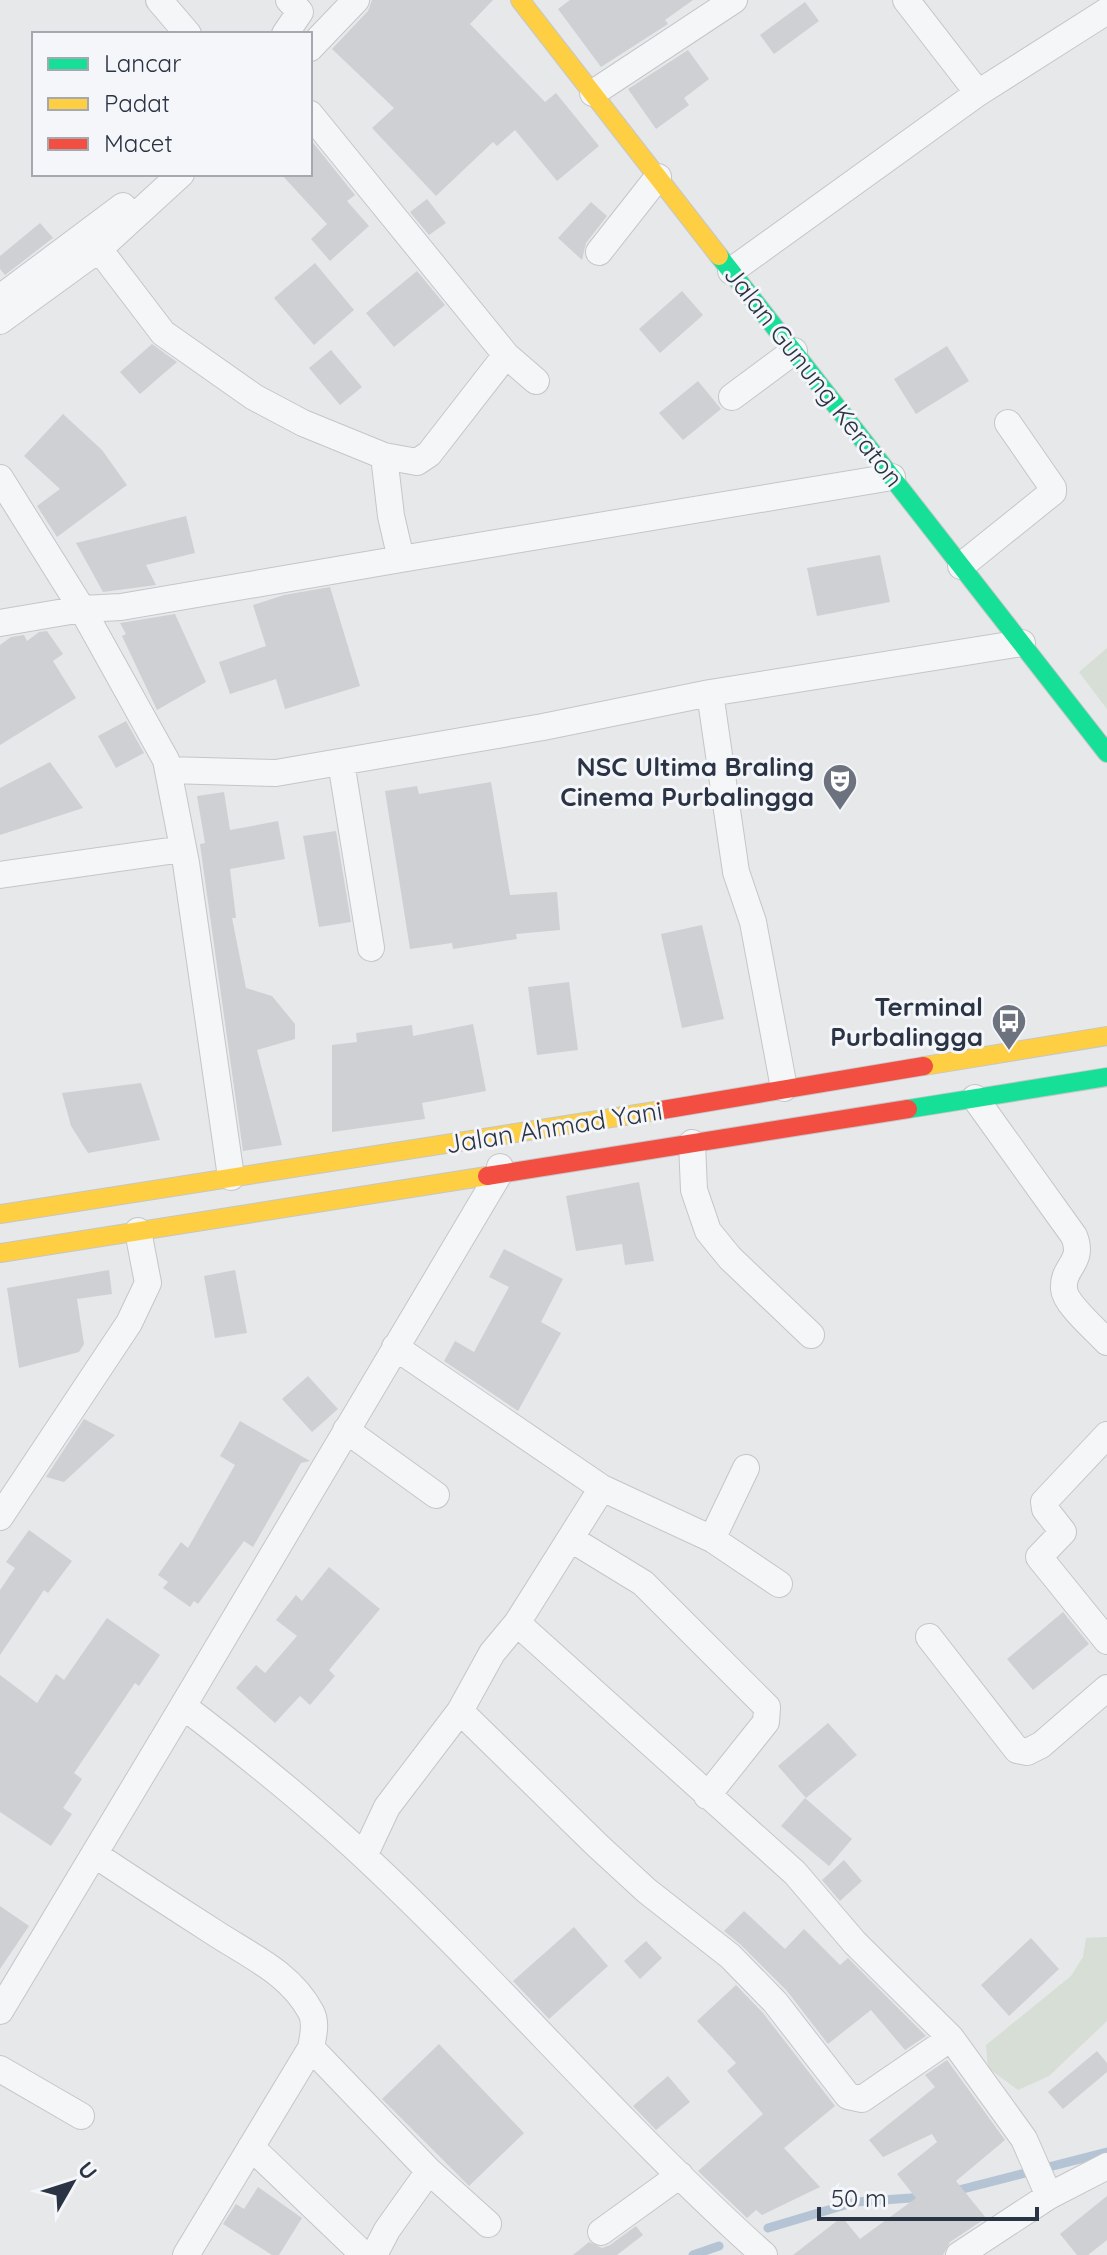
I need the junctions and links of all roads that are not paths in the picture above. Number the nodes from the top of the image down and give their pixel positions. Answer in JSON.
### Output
{"nodes":[{"id":1,"x":159,"y":0,"type":"edge"},
{"id":2,"x":356,"y":0,"type":"edge"},
{"id":3,"x":520,"y":0,"type":"edge"},
{"id":4,"x":734,"y":0,"type":"edge"},
{"id":5,"x":906,"y":0,"type":"edge"},
{"id":6,"x":300,"y":4,"type":"edge"},
{"id":7,"x":1107,"y":11,"type":"edge"},
{"id":8,"x":186,"y":32,"type":"edge"},
{"id":9,"x":286,"y":32,"type":"edge"},
{"id":10,"x":312,"y":46,"type":"edge"},
{"id":11,"x":593,"y":93,"type":"junction"},
{"id":12,"x":978,"y":93,"type":"junction"},
{"id":13,"x":312,"y":116,"type":"edge"},
{"id":14,"x":156,"y":176,"type":"edge"},
{"id":15,"x":179,"y":176,"type":"edge"},
{"id":16,"x":658,"y":177,"type":"junction"},
{"id":17,"x":99,"y":249,"type":"junction"},
{"id":18,"x":599,"y":252,"type":"dead end"},
{"id":19,"x":731,"y":271,"type":"junction"},
{"id":20,"x":0,"y":298,"type":"edge"},
{"id":21,"x":0,"y":321,"type":"edge"},
{"id":22,"x":794,"y":351,"type":"junction"},
{"id":23,"x":506,"y":355,"type":"junction"},
{"id":24,"x":536,"y":381,"type":"dead end"},
{"id":25,"x":732,"y":397,"type":"dead end"},
{"id":26,"x":1008,"y":423,"type":"dead end"},
{"id":27,"x":384,"y":456,"type":"junction"},
{"id":28,"x":892,"y":477,"type":"junction"},
{"id":29,"x":0,"y":478,"type":"edge"},
{"id":30,"x":401,"y":559,"type":"junction"},
{"id":31,"x":961,"y":566,"type":"junction"},
{"id":32,"x":82,"y":609,"type":"junction"},
{"id":33,"x":0,"y":623,"type":"edge"},
{"id":34,"x":1022,"y":643,"type":"junction"},
{"id":35,"x":710,"y":693,"type":"junction"},
{"id":36,"x":1107,"y":753,"type":"edge"},
{"id":37,"x":341,"y":762,"type":"junction"},
{"id":38,"x":168,"y":770,"type":"junction"},
{"id":39,"x":183,"y":849,"type":"junction"},
{"id":40,"x":0,"y":875,"type":"edge"},
{"id":41,"x":371,"y":948,"type":"dead end"},
{"id":42,"x":1107,"y":1036,"type":"edge"},
{"id":43,"x":1107,"y":1077,"type":"edge"},
{"id":44,"x":784,"y":1088,"type":"junction"},
{"id":45,"x":975,"y":1098,"type":"junction"},
{"id":46,"x":504,"y":1136,"type":"junction"},
{"id":47,"x":692,"y":1143,"type":"junction"},
{"id":48,"x":499,"y":1174,"type":"junction"},
{"id":49,"x":231,"y":1177,"type":"junction"},
{"id":50,"x":0,"y":1214,"type":"edge"},
{"id":51,"x":138,"y":1231,"type":"junction"},
{"id":52,"x":0,"y":1253,"type":"edge"},
{"id":53,"x":811,"y":1335,"type":"dead end"},
{"id":54,"x":1107,"y":1342,"type":"edge"},
{"id":55,"x":395,"y":1347,"type":"junction"},
{"id":56,"x":346,"y":1430,"type":"junction"},
{"id":57,"x":1107,"y":1435,"type":"edge"},
{"id":58,"x":746,"y":1468,"type":"dead end"},
{"id":59,"x":602,"y":1488,"type":"junction"},
{"id":60,"x":436,"y":1495,"type":"dead end"},
{"id":61,"x":0,"y":1517,"type":"edge"},
{"id":62,"x":571,"y":1539,"type":"junction"},
{"id":63,"x":712,"y":1539,"type":"junction"},
{"id":64,"x":779,"y":1584,"type":"dead end"},
{"id":65,"x":517,"y":1623,"type":"junction"},
{"id":66,"x":929,"y":1637,"type":"dead end"},
{"id":67,"x":1107,"y":1641,"type":"edge"},
{"id":68,"x":1107,"y":1688,"type":"edge"},
{"id":69,"x":183,"y":1706,"type":"junction"},
{"id":70,"x":460,"y":1711,"type":"junction"},
{"id":71,"x":707,"y":1796,"type":"junction"},
{"id":72,"x":94,"y":1854,"type":"junction"},
{"id":73,"x":364,"y":1856,"type":"junction"},
{"id":74,"x":0,"y":2011,"type":"edge"},
{"id":75,"x":951,"y":2038,"type":"junction"},
{"id":76,"x":311,"y":2048,"type":"junction"},
{"id":77,"x":0,"y":2069,"type":"edge"},
{"id":78,"x":81,"y":2116,"type":"dead end"},
{"id":79,"x":251,"y":2147,"type":"junction"},
{"id":80,"x":1107,"y":2166,"type":"edge"},
{"id":81,"x":429,"y":2171,"type":"junction"},
{"id":82,"x":680,"y":2175,"type":"junction"},
{"id":83,"x":1047,"y":2189,"type":"junction"},
{"id":84,"x":488,"y":2224,"type":"dead end"},
{"id":85,"x":601,"y":2232,"type":"dead end"},
{"id":86,"x":186,"y":2255,"type":"edge"},
{"id":87,"x":364,"y":2255,"type":"edge"},
{"id":88,"x":374,"y":2255,"type":"edge"},
{"id":89,"x":764,"y":2255,"type":"edge"},
{"id":90,"x":959,"y":2255,"type":"edge"}],
"edges":[{"from":1,"to":8,"type":"street"},
{"from":2,"to":10,"type":"street"},
{"from":3,"to":11,"type":"main road","name":"Jalan Gunung Keraton"},
{"from":4,"to":11,"type":"street"},
{"from":5,"to":12,"type":"street"},
{"from":6,"to":9,"type":"street"},
{"from":7,"to":12,"type":"street"},
{"from":11,"to":16,"type":"main road","name":"Jalan Gunung Keraton"},
{"from":12,"to":19,"type":"street"},
{"from":13,"to":23,"type":"street"},
{"from":14,"to":20,"type":"street"},
{"from":15,"to":17,"type":"street"},
{"from":16,"to":18,"type":"street"},
{"from":16,"to":19,"type":"main road","name":"Jalan Gunung Keraton"},
{"from":17,"to":21,"type":"street"},
{"from":17,"to":27,"type":"street"},
{"from":19,"to":22,"type":"main road","name":"Jalan Gunung Keraton"},
{"from":22,"to":25,"type":"street"},
{"from":22,"to":28,"type":"main road","name":"Jalan Gunung Keraton"},
{"from":23,"to":24,"type":"street"},
{"from":23,"to":27,"type":"street"},
{"from":26,"to":31,"type":"street"},
{"from":27,"to":30,"type":"street"},
{"from":28,"to":30,"type":"street"},
{"from":28,"to":31,"type":"main road","name":"Jalan Gunung Keraton"},
{"from":29,"to":32,"type":"street"},
{"from":30,"to":32,"type":"street"},
{"from":31,"to":34,"type":"main road","name":"Jalan Gunung Keraton"},
{"from":32,"to":33,"type":"street"},
{"from":32,"to":38,"type":"street"},
{"from":34,"to":35,"type":"street"},
{"from":34,"to":36,"type":"main road","name":"Jalan Gunung Keraton"},
{"from":35,"to":37,"type":"street"},
{"from":35,"to":44,"type":"street"},
{"from":37,"to":38,"type":"street"},
{"from":37,"to":41,"type":"street"},
{"from":38,"to":39,"type":"street"},
{"from":39,"to":40,"type":"street"},
{"from":39,"to":49,"type":"street"},
{"from":42,"to":44,"type":"main road","name":"Jalan Ahmad Yani"},
{"from":43,"to":45,"type":"main road","name":"Jalan Ahmad Yani"},
{"from":44,"to":46,"type":"main road","name":"Jalan Ahmad Yani"},
{"from":45,"to":47,"type":"main road","name":"Jalan Ahmad Yani"},
{"from":45,"to":54,"type":"street"},
{"from":46,"to":48,"type":"street"},
{"from":46,"to":49,"type":"main road","name":"Jalan Ahmad Yani"},
{"from":47,"to":48,"type":"main road","name":"Jalan Ahmad Yani"},
{"from":47,"to":53,"type":"street"},
{"from":48,"to":51,"type":"main road","name":"Jalan Ahmad Yani"},
{"from":48,"to":55,"type":"street"},
{"from":49,"to":50,"type":"main road","name":"Jalan Ahmad Yani"},
{"from":51,"to":52,"type":"main road","name":"Jalan Ahmad Yani"},
{"from":51,"to":61,"type":"street"},
{"from":55,"to":56,"type":"street"},
{"from":55,"to":59,"type":"street"},
{"from":56,"to":60,"type":"street"},
{"from":56,"to":69,"type":"street"},
{"from":57,"to":67,"type":"street"},
{"from":58,"to":63,"type":"street"},
{"from":59,"to":62,"type":"street"},
{"from":59,"to":63,"type":"street"},
{"from":62,"to":65,"type":"street"},
{"from":62,"to":71,"type":"street"},
{"from":63,"to":64,"type":"street"},
{"from":65,"to":70,"type":"street"},
{"from":65,"to":71,"type":"street"},
{"from":66,"to":68,"type":"street"},
{"from":69,"to":72,"type":"street"},
{"from":69,"to":73,"type":"street"},
{"from":70,"to":73,"type":"street"},
{"from":70,"to":75,"type":"street"},
{"from":71,"to":75,"type":"street"},
{"from":72,"to":74,"type":"street"},
{"from":72,"to":76,"type":"street"},
{"from":73,"to":82,"type":"street"},
{"from":75,"to":83,"type":"street"},
{"from":76,"to":79,"type":"street"},
{"from":76,"to":81,"type":"street"},
{"from":77,"to":78,"type":"street"},
{"from":79,"to":86,"type":"street"},
{"from":79,"to":87,"type":"street"},
{"from":80,"to":83,"type":"street"},
{"from":81,"to":84,"type":"street"},
{"from":81,"to":88,"type":"street"},
{"from":82,"to":85,"type":"street"},
{"from":82,"to":89,"type":"street"},
{"from":83,"to":90,"type":"street"}]}
